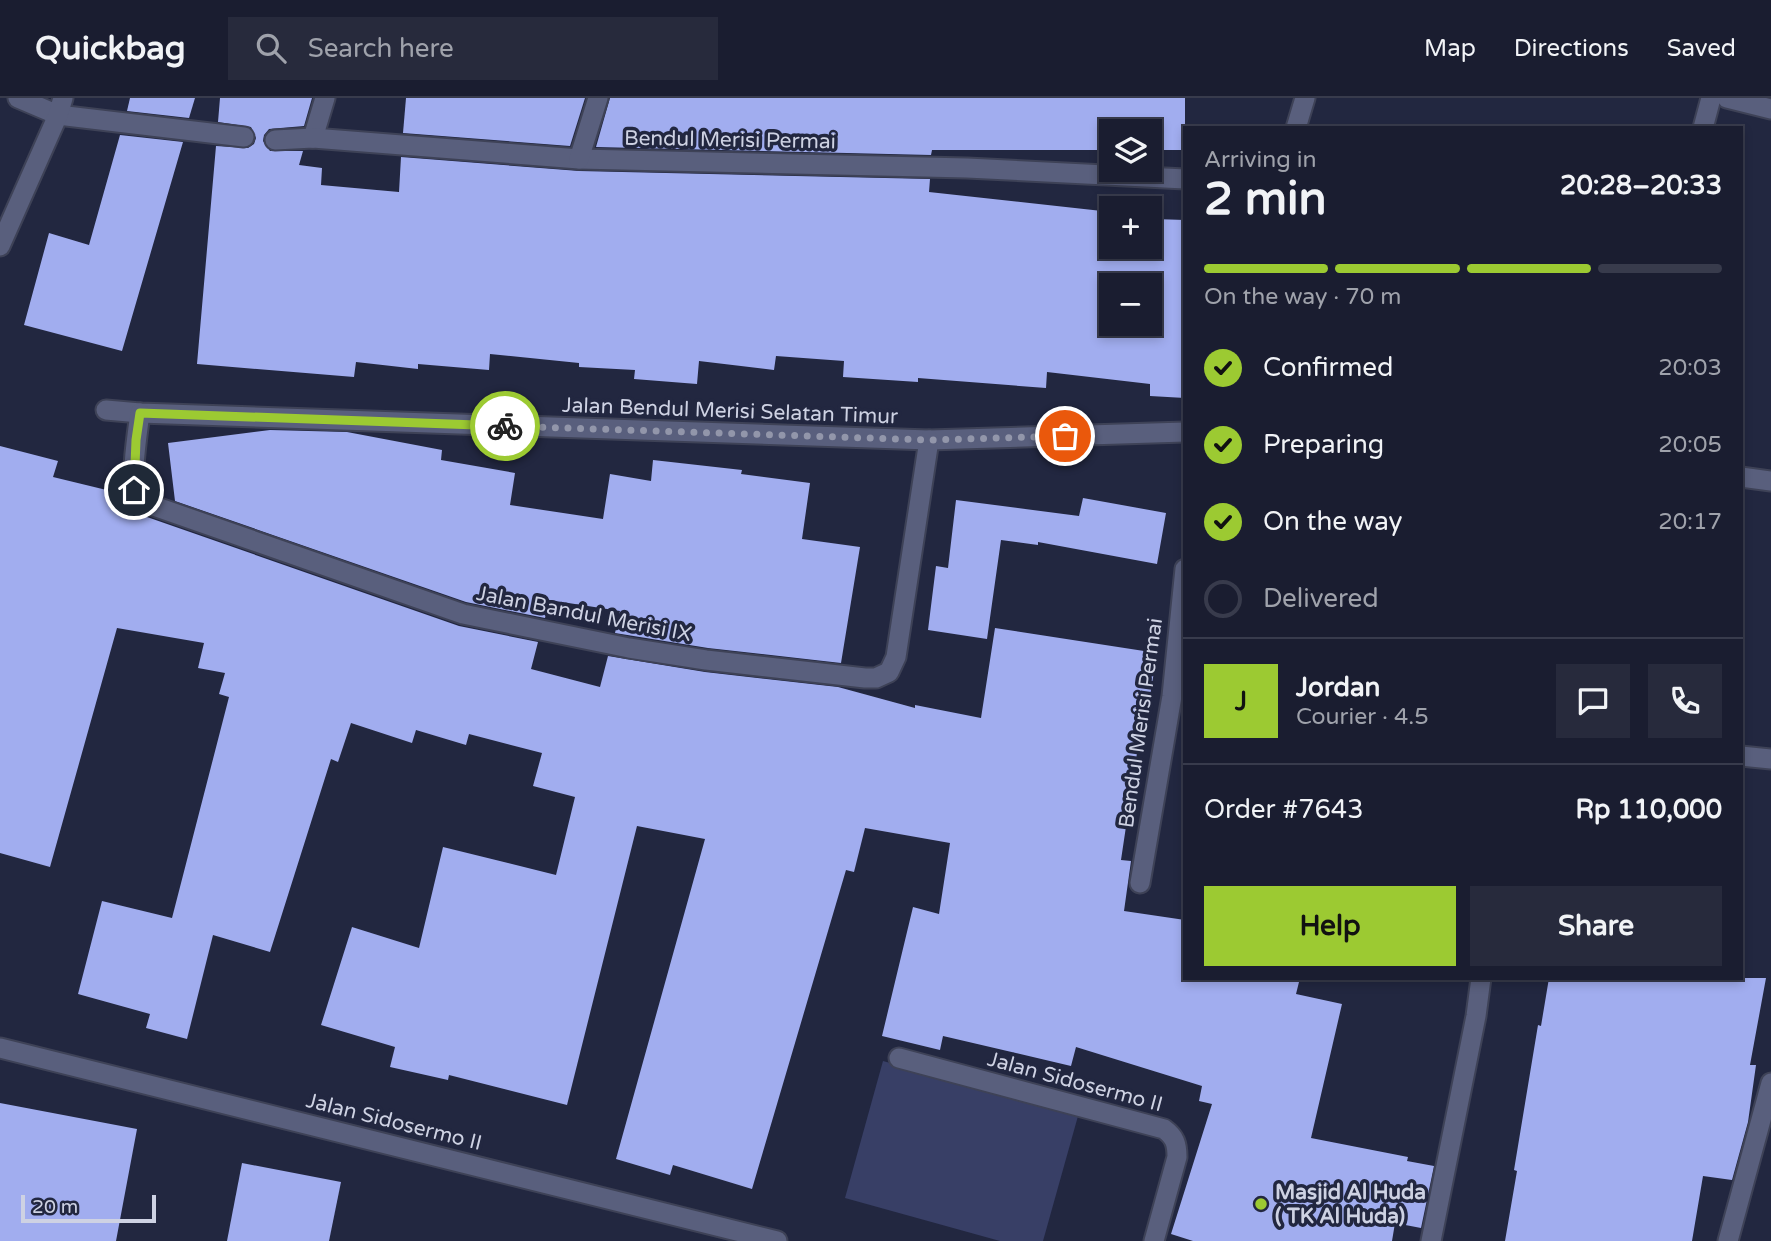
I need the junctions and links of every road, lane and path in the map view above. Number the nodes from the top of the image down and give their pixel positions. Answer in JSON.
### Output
{"nodes":[{"id":1,"x":18,"y":98,"type":"edge"},
{"id":2,"x":326,"y":98,"type":"edge"},
{"id":3,"x":598,"y":98,"type":"edge"},
{"id":4,"x":1305,"y":98,"type":"edge"},
{"id":5,"x":1711,"y":98,"type":"edge"},
{"id":6,"x":1727,"y":98,"type":"edge"},
{"id":7,"x":60,"y":107,"type":"edge"},
{"id":8,"x":1771,"y":109,"type":"edge"},
{"id":9,"x":1297,"y":126,"type":"edge"},
{"id":10,"x":1704,"y":126,"type":"edge"},
{"id":11,"x":244,"y":137,"type":"dead end"},
{"id":12,"x":313,"y":138,"type":"junction"},
{"id":13,"x":275,"y":140,"type":"dead end"},
{"id":14,"x":579,"y":159,"type":"junction"},
{"id":15,"x":1183,"y":179,"type":"edge"},
{"id":16,"x":0,"y":246,"type":"edge"},
{"id":17,"x":106,"y":410,"type":"dead end"},
{"id":18,"x":140,"y":413,"type":"junction"},
{"id":19,"x":1183,"y":432,"type":"edge"},
{"id":20,"x":929,"y":440,"type":"junction"},
{"id":21,"x":1743,"y":477,"type":"edge"},
{"id":22,"x":1771,"y":481,"type":"edge"},
{"id":23,"x":1183,"y":605,"type":"edge"},
{"id":24,"x":1178,"y":696,"type":"edge"},
{"id":25,"x":1743,"y":756,"type":"edge"},
{"id":26,"x":1771,"y":759,"type":"edge"},
{"id":27,"x":1140,"y":883,"type":"dead end"},
{"id":28,"x":1481,"y":980,"type":"edge"},
{"id":29,"x":0,"y":1048,"type":"edge"},
{"id":30,"x":899,"y":1058,"type":"dead end"},
{"id":31,"x":1771,"y":1083,"type":"edge"},
{"id":32,"x":777,"y":1241,"type":"edge"},
{"id":33,"x":1154,"y":1241,"type":"edge"},
{"id":34,"x":1431,"y":1241,"type":"edge"},
{"id":35,"x":1728,"y":1241,"type":"edge"}],
"edges":[{"from":1,"to":7,"type":"street"},
{"from":2,"to":12,"type":"street"},
{"from":3,"to":14,"type":"street"},
{"from":4,"to":9,"type":"street"},
{"from":5,"to":10,"type":"street"},
{"from":6,"to":8,"type":"street"},
{"from":7,"to":11,"type":"street"},
{"from":7,"to":16,"type":"street"},
{"from":12,"to":13,"type":"street","name":"Bendul Merisi Permai"},
{"from":12,"to":14,"type":"street","name":"Bendul Merisi Permai"},
{"from":14,"to":15,"type":"street","name":"Bendul Merisi Permai"},
{"from":17,"to":18,"type":"street","name":"Jalan Bendul Merisi Selatan Timur"},
{"from":18,"to":20,"type":"street","name":"Jalan Bendul Merisi Selatan Timur"},
{"from":18,"to":20,"type":"street","name":"Jalan Bandul Merisi IX"},
{"from":19,"to":20,"type":"street","name":"Jalan Bendul Merisi Selatan Timur"},
{"from":21,"to":22,"type":"street"},
{"from":23,"to":24,"type":"street","name":"Bendul Merisi Permai"},
{"from":24,"to":27,"type":"street","name":"Bendul Merisi Permai"},
{"from":25,"to":26,"type":"street"},
{"from":28,"to":34,"type":"street"},
{"from":29,"to":32,"type":"street","name":"Jalan Sidosermo II"},
{"from":30,"to":33,"type":"street","name":"Jalan Sidosermo II"},
{"from":31,"to":35,"type":"street"}]}
